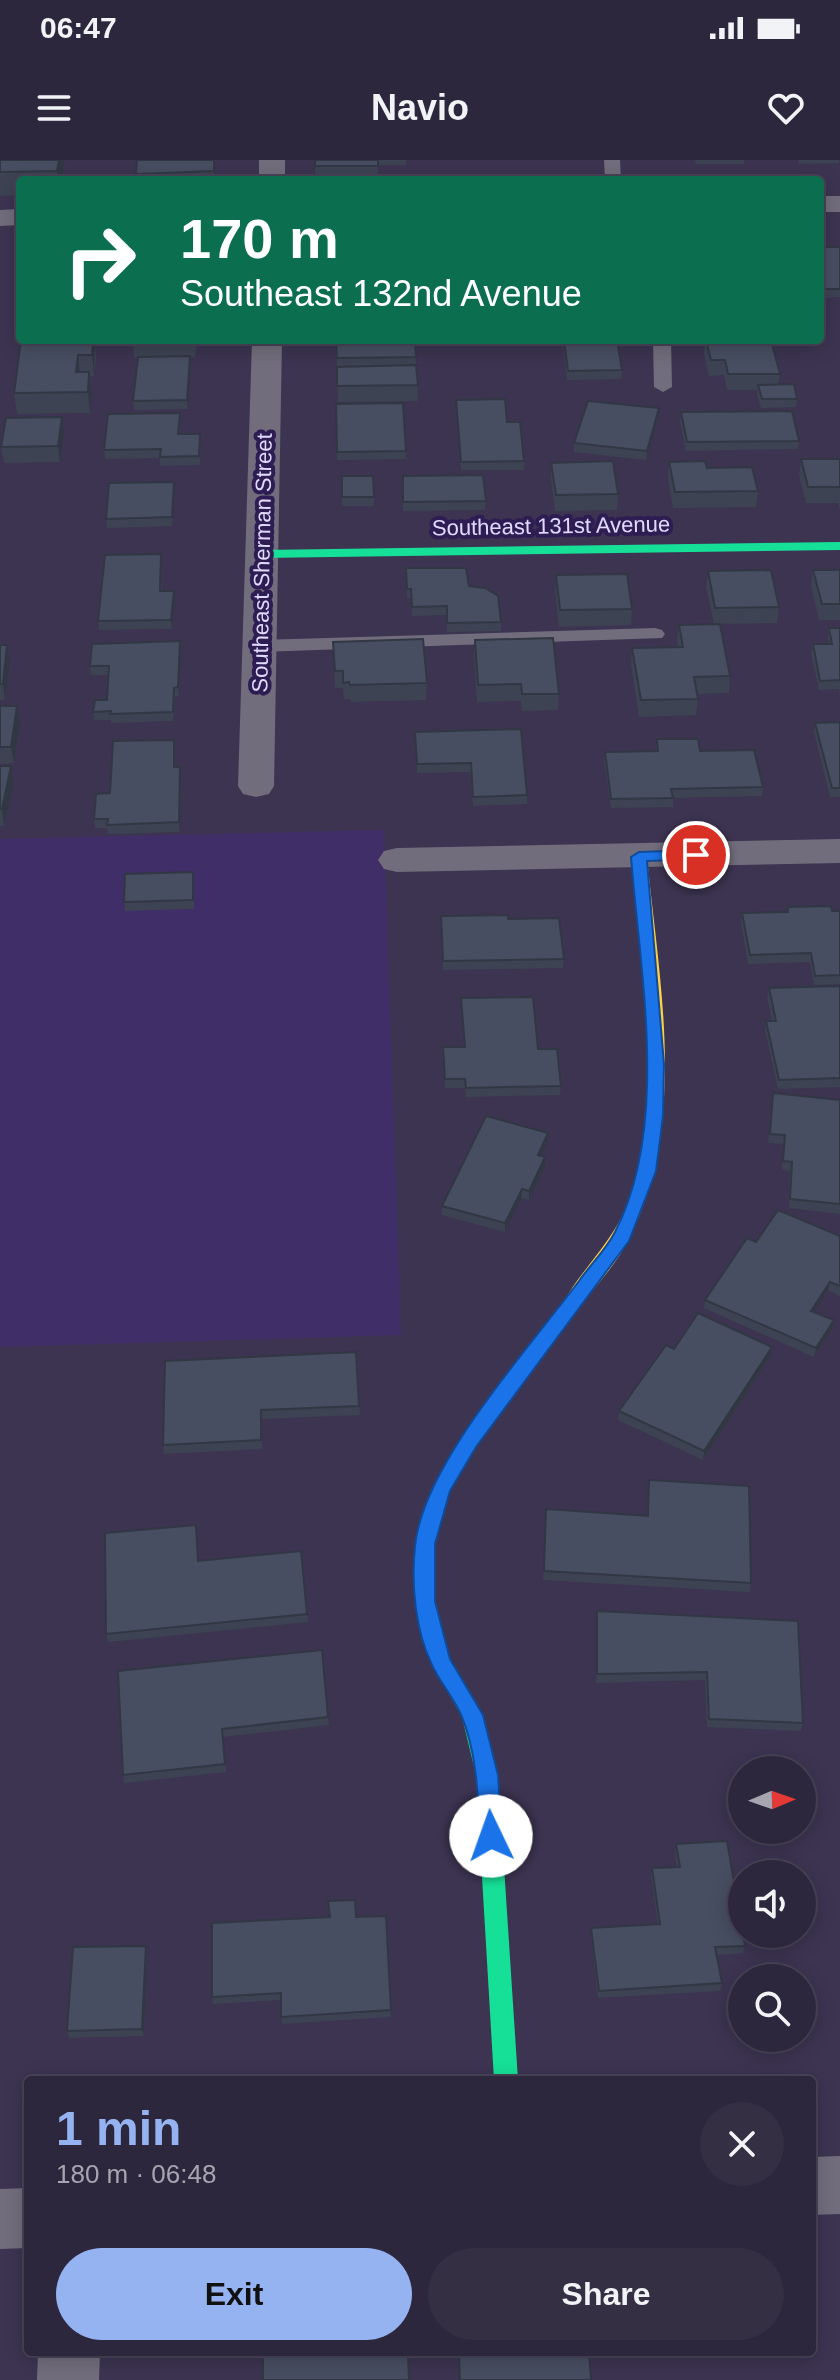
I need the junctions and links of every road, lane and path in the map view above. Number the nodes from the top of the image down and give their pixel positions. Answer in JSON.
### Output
{"nodes":[{"id":1,"x":267,"y":344,"type":"edge"},
{"id":2,"x":662,"y":344,"type":"edge"},
{"id":3,"x":663,"y":387,"type":"dead end"},
{"id":4,"x":840,"y":546,"type":"edge"},
{"id":5,"x":262,"y":554,"type":"junction"},
{"id":6,"x":655,"y":634,"type":"dead end"},
{"id":7,"x":260,"y":646,"type":"junction"},
{"id":8,"x":256,"y":786,"type":"dead end"},
{"id":9,"x":840,"y":851,"type":"edge"},
{"id":10,"x":639,"y":857,"type":"junction"},
{"id":11,"x":397,"y":860,"type":"dead end"},
{"id":12,"x":506,"y":2076,"type":"edge"},
{"id":13,"x":840,"y":2185,"type":"edge"},
{"id":14,"x":816,"y":2186,"type":"edge"},
{"id":15,"x":24,"y":2218,"type":"edge"},
{"id":16,"x":0,"y":2219,"type":"edge"},
{"id":17,"x":69,"y":2356,"type":"edge"},
{"id":18,"x":68,"y":2380,"type":"edge"}],
"edges":[{"from":1,"to":5,"type":"street","name":"Southeast Sherman Street"},
{"from":2,"to":3,"type":"lane"},
{"from":4,"to":5,"type":"street","name":"Southeast 131st Avenue"},
{"from":5,"to":7,"type":"street","name":"Southeast Sherman Street"},
{"from":6,"to":7,"type":"lane"},
{"from":7,"to":8,"type":"street","name":"Southeast Sherman Street"},
{"from":9,"to":10,"type":"street"},
{"from":10,"to":11,"type":"street"},
{"from":10,"to":12,"type":"street"},
{"from":13,"to":14,"type":"street"},
{"from":15,"to":16,"type":"street"},
{"from":17,"to":18,"type":"street"}]}
